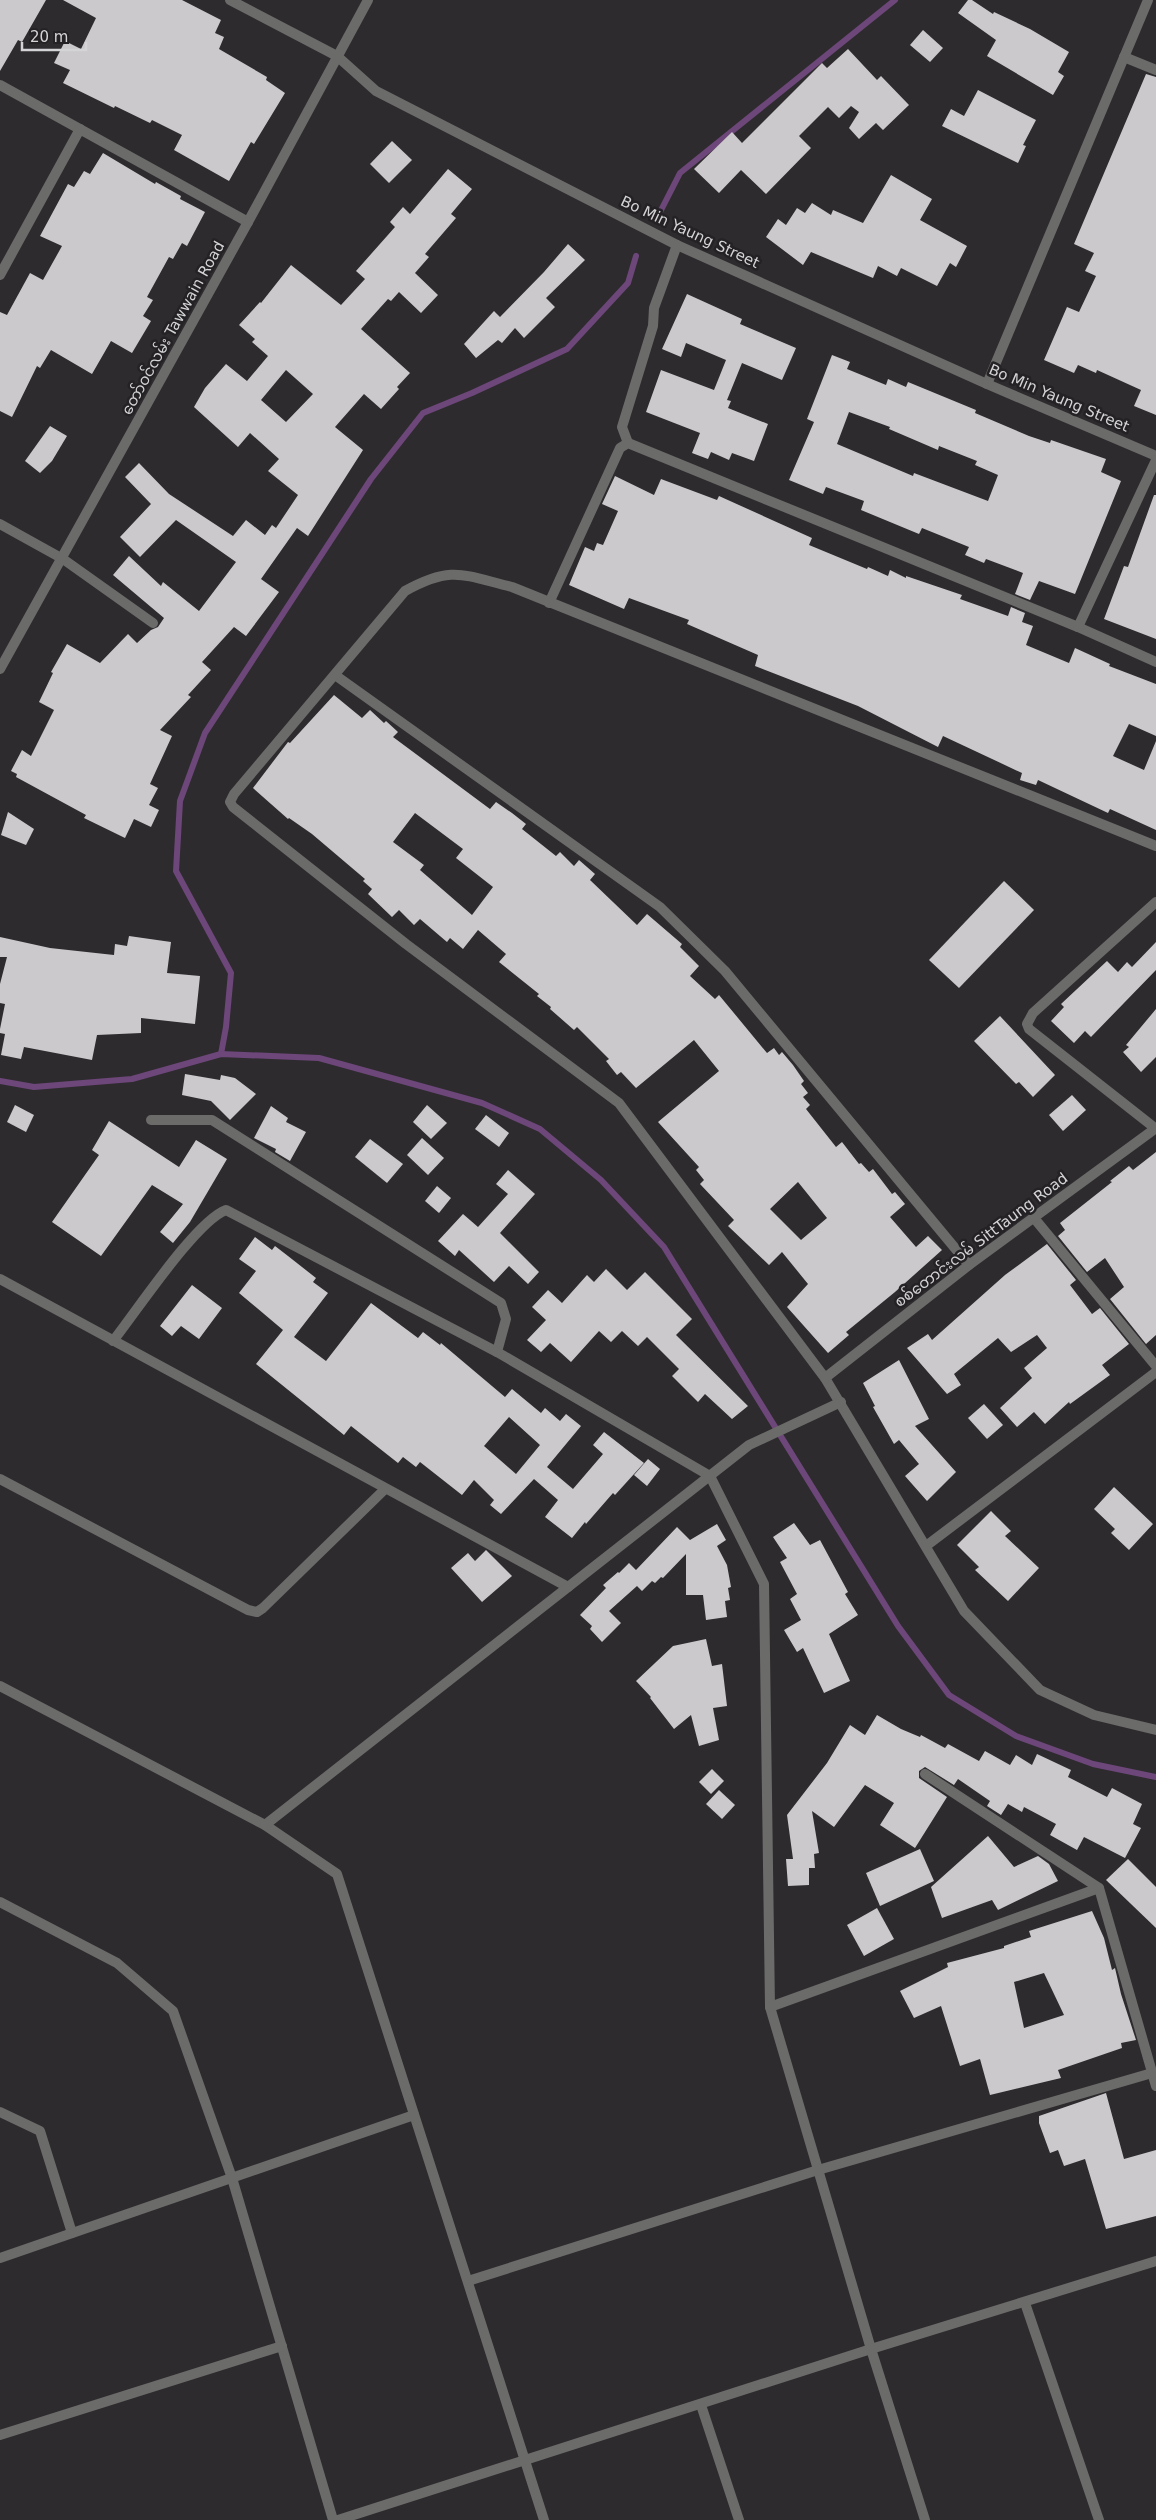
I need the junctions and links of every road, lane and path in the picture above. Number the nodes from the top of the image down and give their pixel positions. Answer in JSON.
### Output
{"nodes":[{"id":1,"x":230,"y":0,"type":"edge"},
{"id":2,"x":368,"y":0,"type":"edge"},
{"id":3,"x":1148,"y":0,"type":"edge"},
{"id":4,"x":337,"y":56,"type":"junction"},
{"id":5,"x":1124,"y":57,"type":"junction"},
{"id":6,"x":1156,"y":70,"type":"edge"},
{"id":7,"x":0,"y":84,"type":"edge"},
{"id":8,"x":80,"y":129,"type":"junction"},
{"id":9,"x":248,"y":222,"type":"junction"},
{"id":10,"x":677,"y":245,"type":"junction"},
{"id":11,"x":0,"y":275,"type":"edge"},
{"id":12,"x":987,"y":384,"type":"junction"},
{"id":13,"x":628,"y":443,"type":"junction"},
{"id":14,"x":1156,"y":456,"type":"edge"},
{"id":15,"x":1156,"y":460,"type":"edge"},
{"id":16,"x":0,"y":524,"type":"edge"},
{"id":17,"x":63,"y":559,"type":"junction"},
{"id":18,"x":549,"y":603,"type":"junction"},
{"id":19,"x":153,"y":623,"type":"dead end"},
{"id":20,"x":1078,"y":627,"type":"junction"},
{"id":21,"x":1156,"y":662,"type":"edge"},
{"id":22,"x":0,"y":669,"type":"edge"},
{"id":23,"x":335,"y":675,"type":"junction"},
{"id":24,"x":1156,"y":846,"type":"edge"},
{"id":25,"x":1156,"y":902,"type":"edge"},
{"id":26,"x":150,"y":1120,"type":"dead end"},
{"id":27,"x":1156,"y":1128,"type":"edge"},
{"id":28,"x":1034,"y":1218,"type":"junction"},
{"id":29,"x":969,"y":1265,"type":"junction"},
{"id":30,"x":0,"y":1279,"type":"edge"},
{"id":31,"x":113,"y":1341,"type":"junction"},
{"id":32,"x":497,"y":1352,"type":"junction"},
{"id":33,"x":1156,"y":1366,"type":"edge"},
{"id":34,"x":1156,"y":1372,"type":"edge"},
{"id":35,"x":825,"y":1378,"type":"junction"},
{"id":36,"x":841,"y":1402,"type":"junction"},
{"id":37,"x":710,"y":1476,"type":"junction"},
{"id":38,"x":0,"y":1479,"type":"edge"},
{"id":39,"x":385,"y":1489,"type":"junction"},
{"id":40,"x":926,"y":1546,"type":"junction"},
{"id":41,"x":568,"y":1587,"type":"junction"},
{"id":42,"x":0,"y":1686,"type":"edge"},
{"id":43,"x":1156,"y":1730,"type":"edge"},
{"id":44,"x":925,"y":1774,"type":"dead end"},
{"id":45,"x":265,"y":1825,"type":"junction"},
{"id":46,"x":1099,"y":1888,"type":"junction"},
{"id":47,"x":0,"y":1902,"type":"edge"},
{"id":48,"x":770,"y":2007,"type":"junction"},
{"id":49,"x":1152,"y":2073,"type":"junction"},
{"id":50,"x":1156,"y":2086,"type":"edge"},
{"id":51,"x":0,"y":2112,"type":"edge"},
{"id":52,"x":414,"y":2115,"type":"junction"},
{"id":53,"x":818,"y":2170,"type":"junction"},
{"id":54,"x":232,"y":2178,"type":"junction"},
{"id":55,"x":72,"y":2234,"type":"junction"},
{"id":56,"x":0,"y":2258,"type":"edge"},
{"id":57,"x":1156,"y":2261,"type":"edge"},
{"id":58,"x":468,"y":2281,"type":"junction"},
{"id":59,"x":1025,"y":2303,"type":"junction"},
{"id":60,"x":282,"y":2346,"type":"junction"},
{"id":61,"x":871,"y":2349,"type":"junction"},
{"id":62,"x":701,"y":2404,"type":"junction"},
{"id":63,"x":0,"y":2436,"type":"edge"},
{"id":64,"x":525,"y":2459,"type":"junction"},
{"id":65,"x":333,"y":2520,"type":"edge"},
{"id":66,"x":338,"y":2520,"type":"edge"},
{"id":67,"x":544,"y":2520,"type":"edge"},
{"id":68,"x":739,"y":2520,"type":"edge"},
{"id":69,"x":925,"y":2520,"type":"edge"},
{"id":70,"x":1098,"y":2520,"type":"edge"}],
"edges":[{"from":1,"to":4,"type":"street","name":"Bo Min Yaung Street"},
{"from":2,"to":4,"type":"street","name":"တော်ဝင်လမ်း Tawwain Road"},
{"from":3,"to":5,"type":"street"},
{"from":4,"to":9,"type":"street","name":"တော်ဝင်လမ်း Tawwain Road"},
{"from":4,"to":10,"type":"street","name":"Bo Min Yaung Street"},
{"from":5,"to":6,"type":"street"},
{"from":5,"to":12,"type":"street"},
{"from":7,"to":8,"type":"street"},
{"from":8,"to":9,"type":"street"},
{"from":8,"to":11,"type":"street"},
{"from":9,"to":17,"type":"street","name":"တော်ဝင်လမ်း Tawwain Road"},
{"from":10,"to":12,"type":"street","name":"Bo Min Yaung Street"},
{"from":10,"to":13,"type":"street"},
{"from":12,"to":14,"type":"street","name":"Bo Min Yaung Street"},
{"from":13,"to":18,"type":"street"},
{"from":13,"to":20,"type":"street"},
{"from":15,"to":20,"type":"street"},
{"from":16,"to":17,"type":"street"},
{"from":17,"to":19,"type":"street"},
{"from":17,"to":22,"type":"street","name":"တော်ဝင်လမ်း Tawwain Road"},
{"from":18,"to":23,"type":"street"},
{"from":18,"to":24,"type":"street"},
{"from":20,"to":21,"type":"street"},
{"from":23,"to":29,"type":"street"},
{"from":23,"to":35,"type":"street"},
{"from":25,"to":27,"type":"street"},
{"from":26,"to":32,"type":"street"},
{"from":27,"to":28,"type":"street","name":"စစ်တောင်းလမ် SittTaung Road"},
{"from":28,"to":29,"type":"street","name":"စစ်တောင်းလမ် SittTaung Road"},
{"from":28,"to":33,"type":"street"},
{"from":29,"to":35,"type":"street","name":"စစ်တောင်းလမ် SittTaung Road"},
{"from":30,"to":31,"type":"street"},
{"from":31,"to":32,"type":"street"},
{"from":31,"to":39,"type":"street"},
{"from":32,"to":37,"type":"street"},
{"from":34,"to":40,"type":"street"},
{"from":35,"to":36,"type":"street"},
{"from":36,"to":37,"type":"street"},
{"from":36,"to":40,"type":"street"},
{"from":37,"to":41,"type":"street"},
{"from":37,"to":48,"type":"street"},
{"from":38,"to":39,"type":"street"},
{"from":39,"to":41,"type":"street"},
{"from":40,"to":43,"type":"street"},
{"from":41,"to":45,"type":"street"},
{"from":42,"to":45,"type":"street"},
{"from":44,"to":46,"type":"street"},
{"from":45,"to":52,"type":"street"},
{"from":46,"to":48,"type":"street"},
{"from":46,"to":49,"type":"street"},
{"from":47,"to":54,"type":"street"},
{"from":48,"to":53,"type":"street"},
{"from":49,"to":50,"type":"street"},
{"from":49,"to":53,"type":"street"},
{"from":51,"to":55,"type":"street"},
{"from":52,"to":54,"type":"street"},
{"from":52,"to":58,"type":"street"},
{"from":53,"to":58,"type":"street"},
{"from":53,"to":61,"type":"street"},
{"from":54,"to":55,"type":"street"},
{"from":54,"to":60,"type":"street"},
{"from":55,"to":56,"type":"street"},
{"from":57,"to":59,"type":"street"},
{"from":58,"to":64,"type":"street"},
{"from":59,"to":61,"type":"street"},
{"from":59,"to":70,"type":"street"},
{"from":60,"to":63,"type":"street"},
{"from":60,"to":65,"type":"street"},
{"from":61,"to":62,"type":"street"},
{"from":61,"to":69,"type":"street"},
{"from":62,"to":64,"type":"street"},
{"from":62,"to":68,"type":"street"},
{"from":64,"to":66,"type":"street"},
{"from":64,"to":67,"type":"street"}]}
